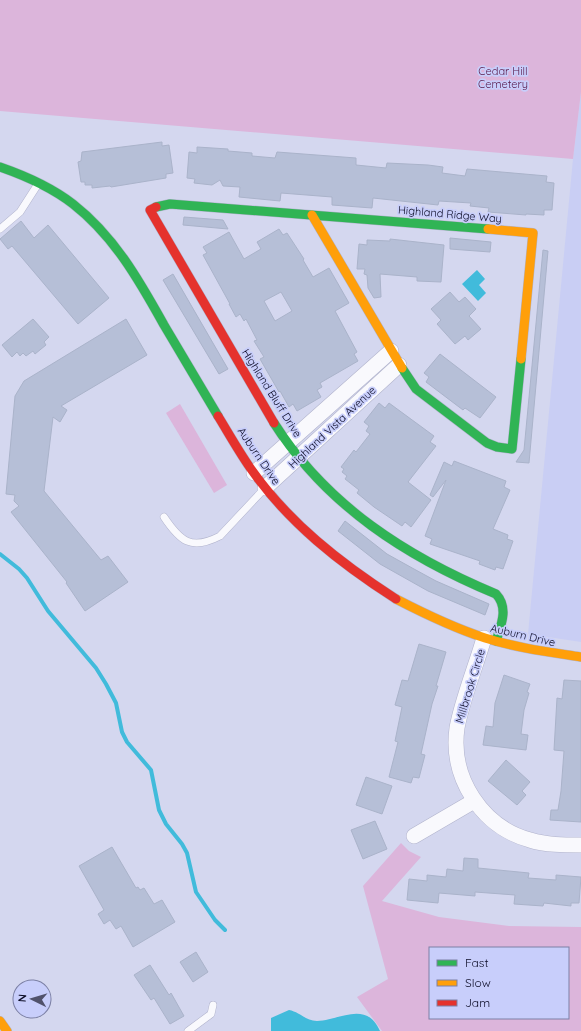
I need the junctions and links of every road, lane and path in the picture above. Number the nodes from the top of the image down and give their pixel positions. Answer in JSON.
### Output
{"nodes":[{"id":1,"x":0,"y":167,"type":"edge"},
{"id":2,"x":39,"y":182,"type":"junction"},
{"id":3,"x":150,"y":210,"type":"joint"},
{"id":4,"x":312,"y":215,"type":"junction"},
{"id":5,"x":0,"y":229,"type":"edge"},
{"id":6,"x":390,"y":351,"type":"junction"},
{"id":7,"x":399,"y":365,"type":"junction"},
{"id":8,"x":288,"y":443,"type":"junction"},
{"id":9,"x":299,"y":458,"type":"junction"},
{"id":10,"x":254,"y":473,"type":"junction"},
{"id":11,"x":265,"y":488,"type":"junction"},
{"id":12,"x":164,"y":517,"type":"dead end"},
{"id":13,"x":490,"y":640,"type":"junction"},
{"id":14,"x":581,"y":657,"type":"edge"},
{"id":15,"x":474,"y":801,"type":"junction"},
{"id":16,"x":414,"y":836,"type":"dead end"},
{"id":17,"x":581,"y":845,"type":"edge"},
{"id":18,"x":213,"y":1005,"type":"dead end"},
{"id":19,"x":0,"y":1021,"type":"edge"},
{"id":20,"x":7,"y":1031,"type":"edge"},
{"id":21,"x":188,"y":1031,"type":"edge"}],
"edges":[{"from":1,"to":2,"type":"street","name":"Auburn Drive"},
{"from":2,"to":5,"type":"lane"},
{"from":2,"to":10,"type":"street","name":"Auburn Drive"},
{"from":3,"to":4,"type":"street","name":"Highland Ridge Way"},
{"from":3,"to":8,"type":"street","name":"Highland Bluff Drive"},
{"from":4,"to":6,"type":"street"},
{"from":4,"to":7,"type":"street","name":"Highland Ridge Way"},
{"from":6,"to":7,"type":"street"},
{"from":6,"to":8,"type":"street","name":"Highland Vista Avenue"},
{"from":7,"to":9,"type":"street","name":"Highland Vista Avenue"},
{"from":8,"to":9,"type":"street","name":"Highland Bluff Drive"},
{"from":8,"to":10,"type":"street","name":"Highland Vista Avenue"},
{"from":9,"to":11,"type":"street","name":"Highland Vista Avenue"},
{"from":9,"to":13,"type":"street","name":"Highland Bluff Drive"},
{"from":10,"to":11,"type":"street","name":"Auburn Drive"},
{"from":11,"to":12,"type":"lane"},
{"from":11,"to":13,"type":"street","name":"Auburn Drive"},
{"from":13,"to":14,"type":"street","name":"Auburn Drive"},
{"from":13,"to":15,"type":"street","name":"Millbrook Circle"},
{"from":15,"to":16,"type":"street"},
{"from":15,"to":17,"type":"street","name":"Millbrook Circle"},
{"from":18,"to":21,"type":"lane"},
{"from":19,"to":20,"type":"street"}]}
